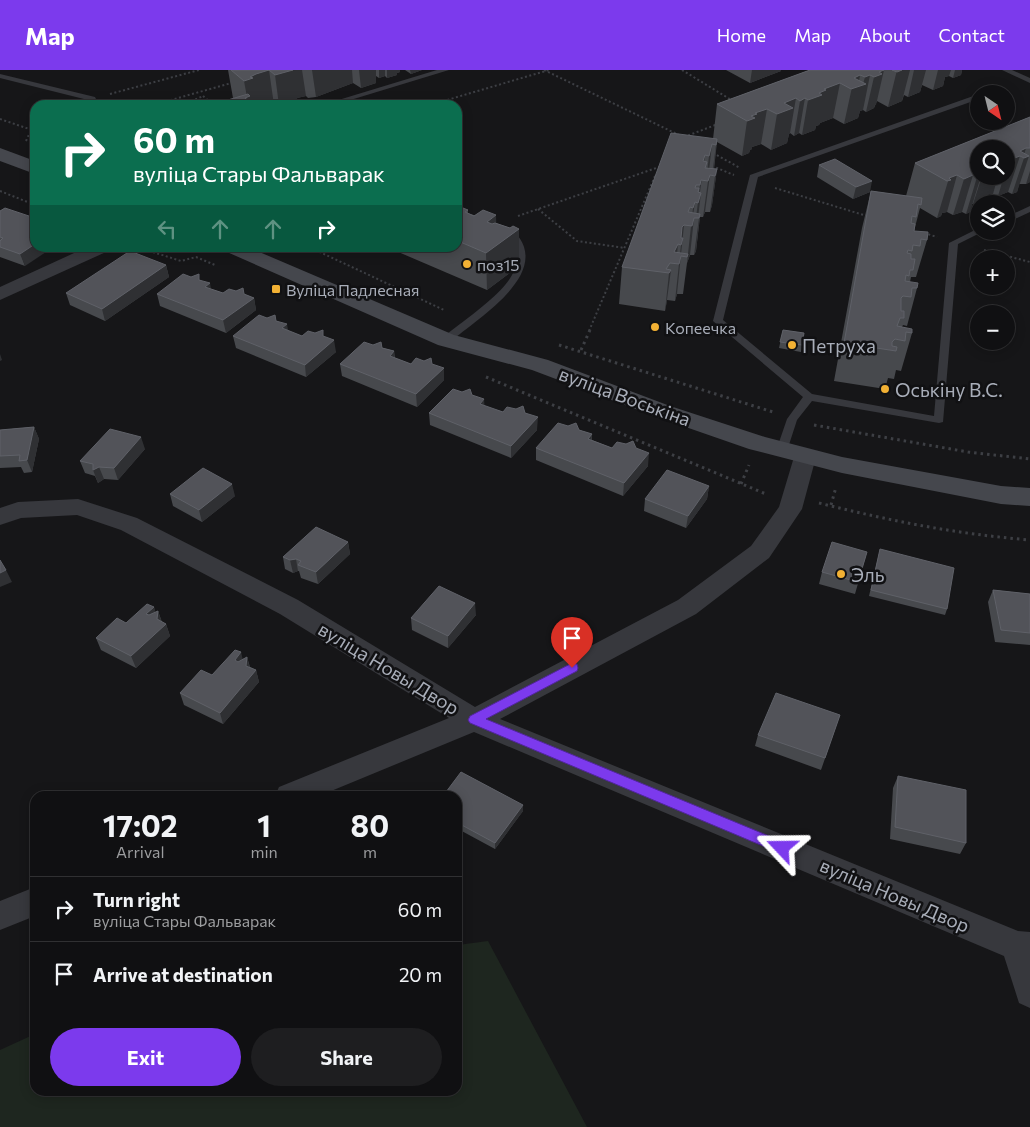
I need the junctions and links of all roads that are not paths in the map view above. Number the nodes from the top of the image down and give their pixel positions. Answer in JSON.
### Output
{"nodes":[{"id":1,"x":446,"y":70,"type":"edge"},
{"id":2,"x":1006,"y":70,"type":"edge"},
{"id":3,"x":0,"y":76,"type":"edge"},
{"id":4,"x":1030,"y":81,"type":"edge"},
{"id":5,"x":92,"y":99,"type":"road end"},
{"id":6,"x":970,"y":99,"type":"edge"},
{"id":7,"x":343,"y":100,"type":"edge"},
{"id":8,"x":0,"y":154,"type":"edge"},
{"id":9,"x":30,"y":166,"type":"edge"},
{"id":10,"x":1030,"y":209,"type":"edge"},
{"id":11,"x":1015,"y":216,"type":"edge"},
{"id":12,"x":496,"y":226,"type":"edge"},
{"id":13,"x":970,"y":235,"type":"edge"},
{"id":14,"x":90,"y":252,"type":"edge"},
{"id":15,"x":243,"y":252,"type":"edge"},
{"id":16,"x":0,"y":294,"type":"edge"},
{"id":17,"x":446,"y":340,"type":"junction"},
{"id":18,"x":809,"y":397,"type":"junction"},
{"id":19,"x":794,"y":454,"type":"junction"},
{"id":20,"x":1030,"y":497,"type":"edge"},
{"id":21,"x":0,"y":517,"type":"edge"},
{"id":22,"x":474,"y":720,"type":"junction"},
{"id":23,"x":301,"y":791,"type":"edge"},
{"id":24,"x":30,"y":903,"type":"edge"},
{"id":25,"x":0,"y":916,"type":"edge"},
{"id":26,"x":1023,"y":946,"type":"edge"},
{"id":27,"x":1030,"y":992,"type":"edge"}],
"edges":[{"from":1,"to":7,"type":"lane"},
{"from":2,"to":4,"type":"lane"},
{"from":3,"to":5,"type":"lane"},
{"from":6,"to":18,"type":"lane"},
{"from":8,"to":9,"type":"street"},
{"from":10,"to":11,"type":"lane"},
{"from":12,"to":17,"type":"lane"},
{"from":13,"to":18,"type":"lane"},
{"from":14,"to":16,"type":"street"},
{"from":15,"to":17,"type":"street","name":"вуліца Воськіна"},
{"from":17,"to":19,"type":"street","name":"вуліца Воськіна"},
{"from":18,"to":19,"type":"lane"},
{"from":19,"to":20,"type":"street","name":"вуліца Воськіна"},
{"from":19,"to":22,"type":"street"},
{"from":21,"to":22,"type":"street","name":"вуліца Новы Двор"},
{"from":22,"to":23,"type":"street"},
{"from":22,"to":26,"type":"street","name":"вуліца Новы Двор"},
{"from":24,"to":25,"type":"street"},
{"from":26,"to":27,"type":"street"}]}
